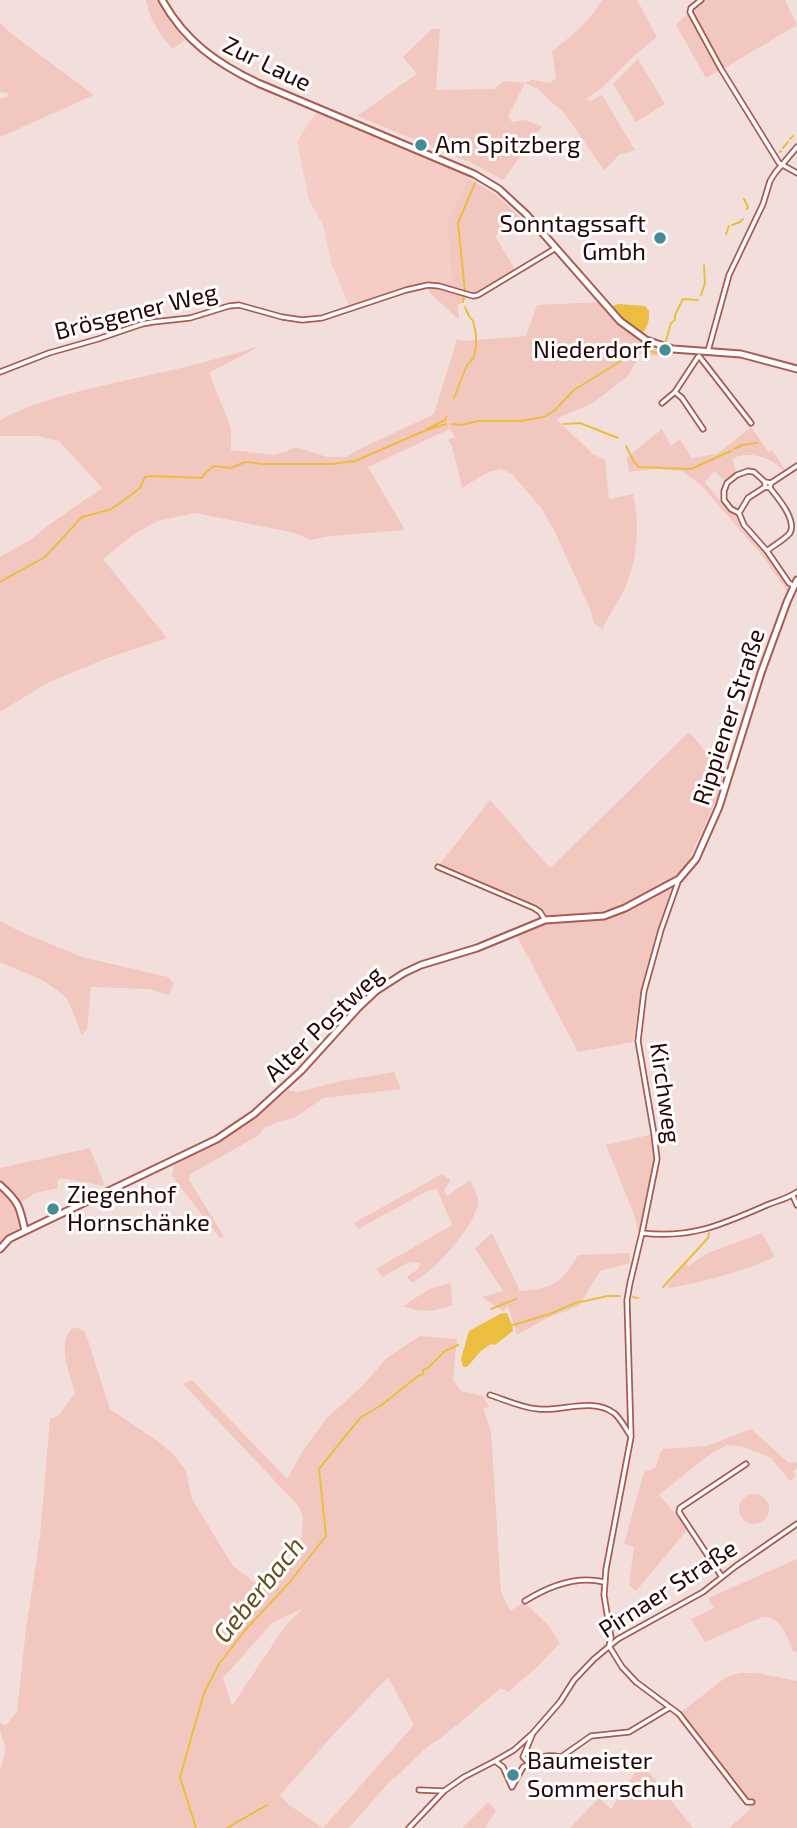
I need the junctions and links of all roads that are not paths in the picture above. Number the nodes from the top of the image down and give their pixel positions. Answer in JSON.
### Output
{"nodes":[{"id":1,"x":162,"y":0,"type":"edge"},
{"id":2,"x":701,"y":0,"type":"edge"},
{"id":3,"x":797,"y":147,"type":"edge"},
{"id":4,"x":782,"y":164,"type":"junction"},
{"id":5,"x":797,"y":173,"type":"edge"},
{"id":6,"x":556,"y":248,"type":"junction"},
{"id":7,"x":703,"y":353,"type":"junction"},
{"id":8,"x":797,"y":369,"type":"edge"},
{"id":9,"x":0,"y":372,"type":"edge"},
{"id":10,"x":675,"y":392,"type":"junction"},
{"id":11,"x":662,"y":403,"type":"dead end"},
{"id":12,"x":751,"y":423,"type":"dead end"},
{"id":13,"x":703,"y":429,"type":"dead end"},
{"id":14,"x":797,"y":466,"type":"edge"},
{"id":15,"x":768,"y":485,"type":"junction"},
{"id":16,"x":739,"y":513,"type":"junction"},
{"id":17,"x":767,"y":551,"type":"junction"},
{"id":18,"x":796,"y":583,"type":"edge"},
{"id":19,"x":438,"y":867,"type":"dead end"},
{"id":20,"x":679,"y":879,"type":"junction"},
{"id":21,"x":545,"y":920,"type":"junction"},
{"id":22,"x":0,"y":1185,"type":"edge"},
{"id":23,"x":795,"y":1194,"type":"edge"},
{"id":24,"x":797,"y":1205,"type":"edge"},
{"id":25,"x":25,"y":1231,"type":"junction"},
{"id":26,"x":642,"y":1233,"type":"junction"},
{"id":27,"x":0,"y":1249,"type":"edge"},
{"id":28,"x":490,"y":1395,"type":"dead end"},
{"id":29,"x":631,"y":1437,"type":"junction"},
{"id":30,"x":746,"y":1464,"type":"dead end"},
{"id":31,"x":797,"y":1524,"type":"edge"},
{"id":32,"x":722,"y":1577,"type":"junction"},
{"id":33,"x":604,"y":1582,"type":"junction"},
{"id":34,"x":525,"y":1601,"type":"dead end"},
{"id":35,"x":608,"y":1646,"type":"junction"},
{"id":36,"x":669,"y":1708,"type":"junction"},
{"id":37,"x":533,"y":1733,"type":"junction"},
{"id":38,"x":495,"y":1761,"type":"junction"},
{"id":39,"x":530,"y":1764,"type":"junction"},
{"id":40,"x":419,"y":1790,"type":"dead end"},
{"id":41,"x":444,"y":1791,"type":"junction"},
{"id":42,"x":752,"y":1802,"type":"dead end"},
{"id":43,"x":410,"y":1828,"type":"edge"}],
"edges":[{"from":1,"to":6,"type":"street","name":"Zur Laue"},
{"from":2,"to":4,"type":"street"},
{"from":3,"to":4,"type":"street"},
{"from":4,"to":5,"type":"street"},
{"from":4,"to":7,"type":"street"},
{"from":6,"to":7,"type":"street","name":"Zur Laue"},
{"from":6,"to":9,"type":"street","name":"Brösgener Weg"},
{"from":7,"to":8,"type":"street","name":"Zur Laue"},
{"from":7,"to":10,"type":"street"},
{"from":7,"to":12,"type":"street"},
{"from":10,"to":11,"type":"street"},
{"from":10,"to":13,"type":"street"},
{"from":14,"to":15,"type":"street"},
{"from":15,"to":16,"type":"street"},
{"from":15,"to":16,"type":"street"},
{"from":15,"to":17,"type":"street"},
{"from":16,"to":17,"type":"street"},
{"from":17,"to":18,"type":"street"},
{"from":18,"to":20,"type":"street","name":"Rippiener Straße"},
{"from":19,"to":21,"type":"street"},
{"from":20,"to":21,"type":"street","name":"Alter Postweg"},
{"from":20,"to":26,"type":"street","name":"Kirchweg"},
{"from":21,"to":25,"type":"street","name":"Alter Postweg"},
{"from":22,"to":25,"type":"street"},
{"from":23,"to":24,"type":"street"},
{"from":23,"to":26,"type":"street"},
{"from":25,"to":27,"type":"street"},
{"from":26,"to":29,"type":"street","name":"Kirchweg"},
{"from":28,"to":29,"type":"street"},
{"from":29,"to":33,"type":"street","name":"Kirchweg"},
{"from":30,"to":32,"type":"street"},
{"from":31,"to":32,"type":"street","name":"Pirnaer Straße"},
{"from":32,"to":35,"type":"street","name":"Pirnaer Straße"},
{"from":33,"to":34,"type":"street"},
{"from":33,"to":35,"type":"street","name":"Kirchweg"},
{"from":35,"to":36,"type":"street"},
{"from":35,"to":37,"type":"street","name":"Pirnaer Straße"},
{"from":36,"to":39,"type":"street"},
{"from":36,"to":42,"type":"street"},
{"from":37,"to":38,"type":"street","name":"Pirnaer Straße"},
{"from":37,"to":39,"type":"street"},
{"from":38,"to":39,"type":"street"},
{"from":38,"to":41,"type":"street","name":"Pirnaer Straße"},
{"from":40,"to":41,"type":"street"},
{"from":41,"to":43,"type":"street","name":"Pirnaer Straße"}]}
